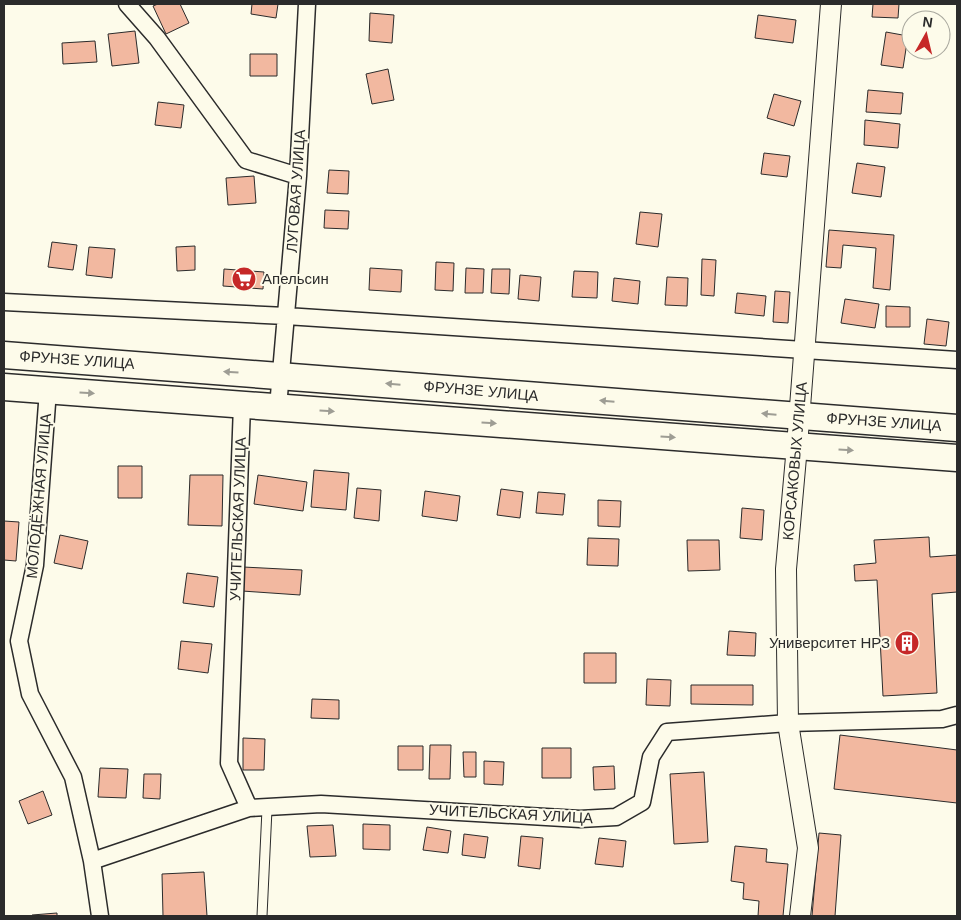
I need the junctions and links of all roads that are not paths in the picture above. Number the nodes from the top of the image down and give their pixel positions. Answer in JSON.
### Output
{"nodes":[{"id":1,"x":127,"y":4,"type":"edge"},
{"id":2,"x":307,"y":4,"type":"edge"},
{"id":3,"x":831,"y":4,"type":"edge"},
{"id":4,"x":298,"y":176,"type":"junction"},
{"id":5,"x":4,"y":302,"type":"edge"},
{"id":6,"x":286,"y":316,"type":"junction"},
{"id":7,"x":805,"y":351,"type":"junction"},
{"id":8,"x":4,"y":355,"type":"edge"},
{"id":9,"x":957,"y":360,"type":"edge"},
{"id":10,"x":281,"y":375,"type":"junction"},
{"id":11,"x":4,"y":387,"type":"edge"},
{"id":12,"x":48,"y":390,"type":"junction"},
{"id":13,"x":242,"y":405,"type":"junction"},
{"id":14,"x":278,"y":407,"type":"junction"},
{"id":15,"x":800,"y":416,"type":"junction"},
{"id":16,"x":957,"y":428,"type":"edge"},
{"id":17,"x":798,"y":446,"type":"junction"},
{"id":18,"x":957,"y":458,"type":"edge"},
{"id":19,"x":957,"y":715,"type":"edge"},
{"id":20,"x":788,"y":724,"type":"junction"},
{"id":21,"x":249,"y":808,"type":"junction"},
{"id":22,"x":267,"y":808,"type":"junction"},
{"id":23,"x":92,"y":861,"type":"junction"},
{"id":24,"x":100,"y":916,"type":"edge"},
{"id":25,"x":262,"y":916,"type":"edge"},
{"id":26,"x":800,"y":916,"type":"edge"}],
"edges":[{"from":1,"to":4,"type":"street"},
{"from":2,"to":4,"type":"street","name":"ЛУГОВАЯ УЛИЦА"},
{"from":3,"to":7,"type":"street","name":"КОРСАКОВЫХ УЛИЦА"},
{"from":4,"to":6,"type":"street","name":"ЛУГОВАЯ УЛИЦА"},
{"from":5,"to":6,"type":"street"},
{"from":6,"to":7,"type":"street"},
{"from":6,"to":10,"type":"street","name":"ЛУГОВАЯ УЛИЦА"},
{"from":7,"to":9,"type":"street"},
{"from":7,"to":15,"type":"street","name":"КОРСАКОВЫХ УЛИЦА"},
{"from":10,"to":8,"type":"main road","name":"ФРУНЗЕ УЛИЦА","one_way":true},
{"from":10,"to":14,"type":"street","name":"ЛУГОВАЯ УЛИЦА"},
{"from":15,"to":10,"type":"main road","name":"ФРУНЗЕ УЛИЦА","one_way":true},
{"from":11,"to":12,"type":"main road","name":"ФРУНЗЕ УЛИЦА"},
{"from":12,"to":13,"type":"main road","name":"ФРУНЗЕ УЛИЦА","one_way":true},
{"from":12,"to":23,"type":"street","name":"МОЛОДЁЖНАЯ УЛИЦА"},
{"from":13,"to":14,"type":"main road","name":"ФРУНЗЕ УЛИЦА"},
{"from":13,"to":21,"type":"street","name":"УЧИТЕЛЬСКАЯ УЛИЦА"},
{"from":14,"to":17,"type":"main road","name":"ФРУНЗЕ УЛИЦА","one_way":true},
{"from":15,"to":16,"type":"main road","name":"ФРУНЗЕ УЛИЦА"},
{"from":15,"to":17,"type":"street","name":"КОРСАКОВЫХ УЛИЦА"},
{"from":17,"to":18,"type":"main road","name":"ФРУНЗЕ УЛИЦА","one_way":true},
{"from":17,"to":20,"type":"street","name":"КОРСАКОВЫХ УЛИЦА"},
{"from":19,"to":20,"type":"street","name":"УЧИТЕЛЬСКАЯ УЛИЦА"},
{"from":20,"to":22,"type":"street","name":"УЧИТЕЛЬСКАЯ УЛИЦА"},
{"from":20,"to":26,"type":"street","name":"КОРСАКОВЫХ УЛИЦА"},
{"from":21,"to":22,"type":"street","name":"УЧИТЕЛЬСКАЯ УЛИЦА"},
{"from":21,"to":23,"type":"street","name":"УЧИТЕЛЬСКАЯ УЛИЦА"},
{"from":22,"to":25,"type":"lane"},
{"from":23,"to":24,"type":"street","name":"МОЛОДЁЖНАЯ УЛИЦА"}]}
